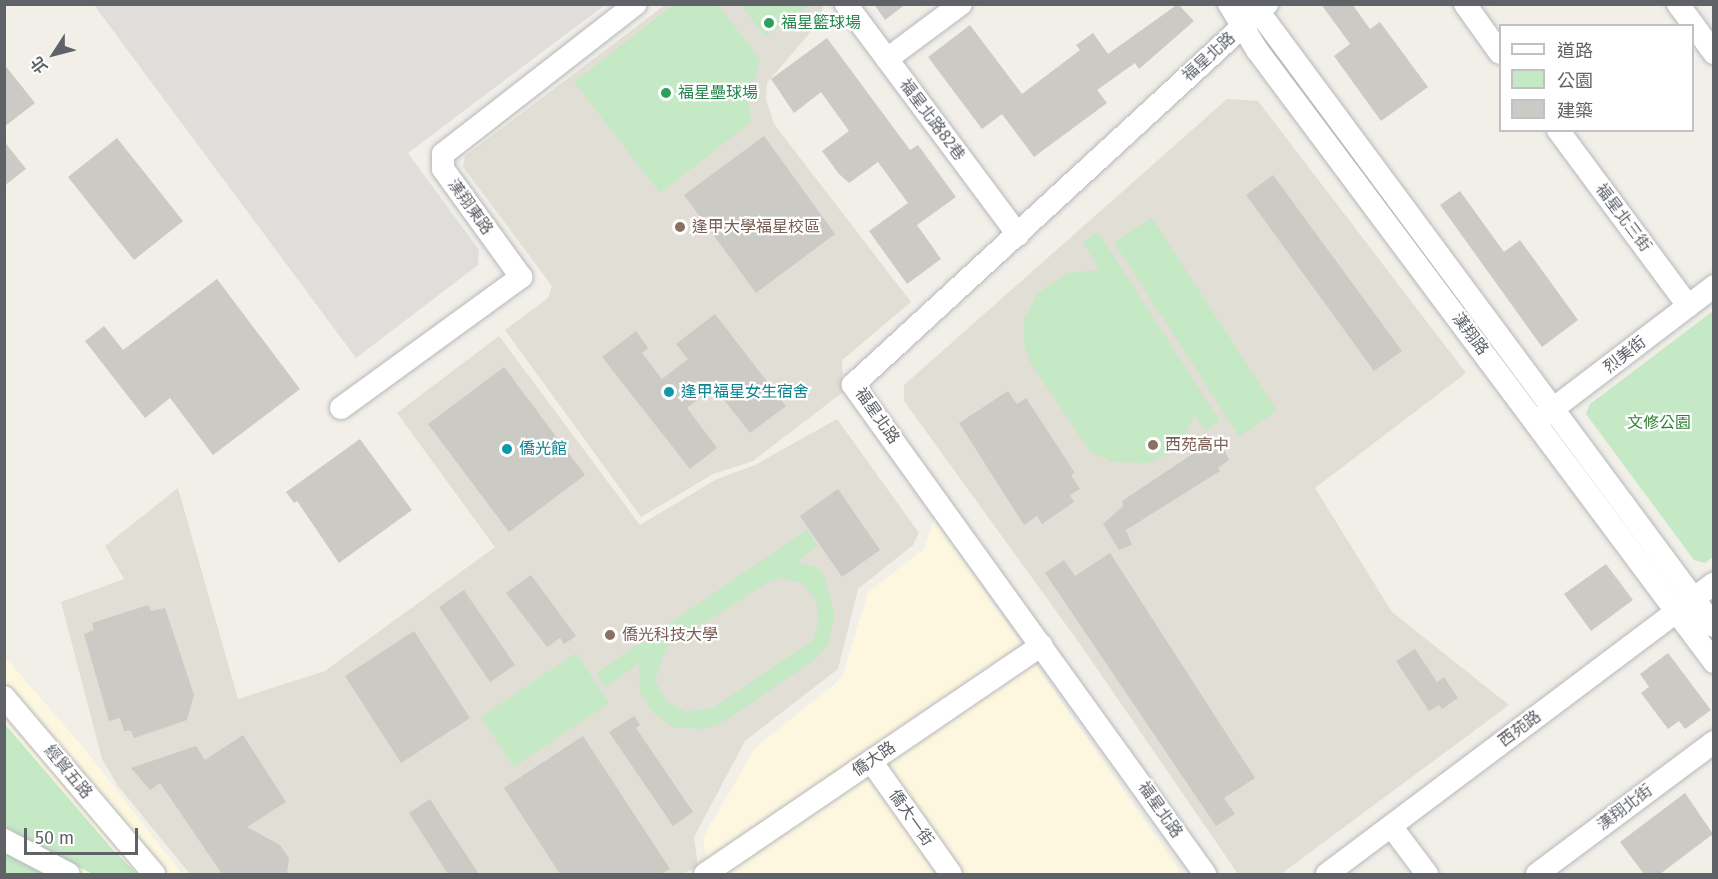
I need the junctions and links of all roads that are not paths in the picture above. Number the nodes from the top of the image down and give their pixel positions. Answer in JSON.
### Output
{"nodes":[{"id":1,"x":636,"y":4,"type":"edge"},
{"id":2,"x":846,"y":4,"type":"edge"},
{"id":3,"x":961,"y":4,"type":"edge"},
{"id":4,"x":1229,"y":4,"type":"edge"},
{"id":5,"x":1465,"y":4,"type":"edge"},
{"id":6,"x":1678,"y":4,"type":"edge"},
{"id":7,"x":1255,"y":12,"type":"edge"},
{"id":8,"x":1692,"y":24,"type":"edge"},
{"id":9,"x":1694,"y":26,"type":"edge"},
{"id":10,"x":1499,"y":52,"type":"edge"},
{"id":11,"x":1713,"y":53,"type":"edge"},
{"id":12,"x":887,"y":59,"type":"junction"},
{"id":13,"x":1559,"y":132,"type":"edge"},
{"id":14,"x":1018,"y":235,"type":"junction"},
{"id":15,"x":1713,"y":286,"type":"edge"},
{"id":16,"x":1688,"y":306,"type":"junction"},
{"id":17,"x":341,"y":408,"type":"dead end"},
{"id":18,"x":1544,"y":416,"type":"junction"},
{"id":19,"x":1713,"y":583,"type":"edge"},
{"id":20,"x":1684,"y":605,"type":"junction"},
{"id":21,"x":1713,"y":626,"type":"edge"},
{"id":22,"x":1042,"y":645,"type":"junction"},
{"id":23,"x":1713,"y":662,"type":"edge"},
{"id":24,"x":4,"y":697,"type":"edge"},
{"id":25,"x":1713,"y":742,"type":"edge"},
{"id":26,"x":871,"y":761,"type":"junction"},
{"id":27,"x":1391,"y":826,"type":"junction"},
{"id":28,"x":4,"y":840,"type":"edge"},
{"id":29,"x":151,"y":872,"type":"edge"},
{"id":30,"x":69,"y":874,"type":"edge"},
{"id":31,"x":705,"y":874,"type":"edge"},
{"id":32,"x":951,"y":874,"type":"edge"},
{"id":33,"x":1205,"y":874,"type":"edge"},
{"id":34,"x":1327,"y":874,"type":"edge"},
{"id":35,"x":1427,"y":874,"type":"edge"},
{"id":36,"x":1537,"y":874,"type":"edge"}],
"edges":[{"from":1,"to":17,"type":"street","name":"漢翔東路"},
{"from":2,"to":12,"type":"street","name":"福星北路82巷"},
{"from":3,"to":12,"type":"street"},
{"from":4,"to":7,"type":"street","name":"漢翔路"},
{"from":5,"to":10,"type":"street"},
{"from":6,"to":8,"type":"street"},
{"from":7,"to":14,"type":"street","name":"福星北路"},
{"from":7,"to":18,"type":"street","name":"漢翔路"},
{"from":9,"to":11,"type":"street"},
{"from":12,"to":14,"type":"street","name":"福星北路82巷"},
{"from":13,"to":16,"type":"street","name":"福星北三街"},
{"from":14,"to":22,"type":"street","name":"福星北路"},
{"from":15,"to":16,"type":"street","name":"烈美街"},
{"from":16,"to":18,"type":"street","name":"烈美街"},
{"from":18,"to":20,"type":"street","name":"漢翔路"},
{"from":19,"to":20,"type":"street","name":"西苑路"},
{"from":20,"to":21,"type":"street","name":"漢翔路"},
{"from":20,"to":23,"type":"street","name":"漢翔路"},
{"from":20,"to":27,"type":"street","name":"西苑路"},
{"from":22,"to":26,"type":"street","name":"僑大路"},
{"from":22,"to":33,"type":"street","name":"福星北路"},
{"from":24,"to":29,"type":"street","name":"經貿五路"},
{"from":25,"to":36,"type":"street","name":"漢翔北街"},
{"from":26,"to":31,"type":"street","name":"僑大路"},
{"from":26,"to":32,"type":"street","name":"僑大一街"},
{"from":27,"to":34,"type":"street","name":"西苑路"},
{"from":27,"to":35,"type":"street"},
{"from":28,"to":30,"type":"street"}]}
